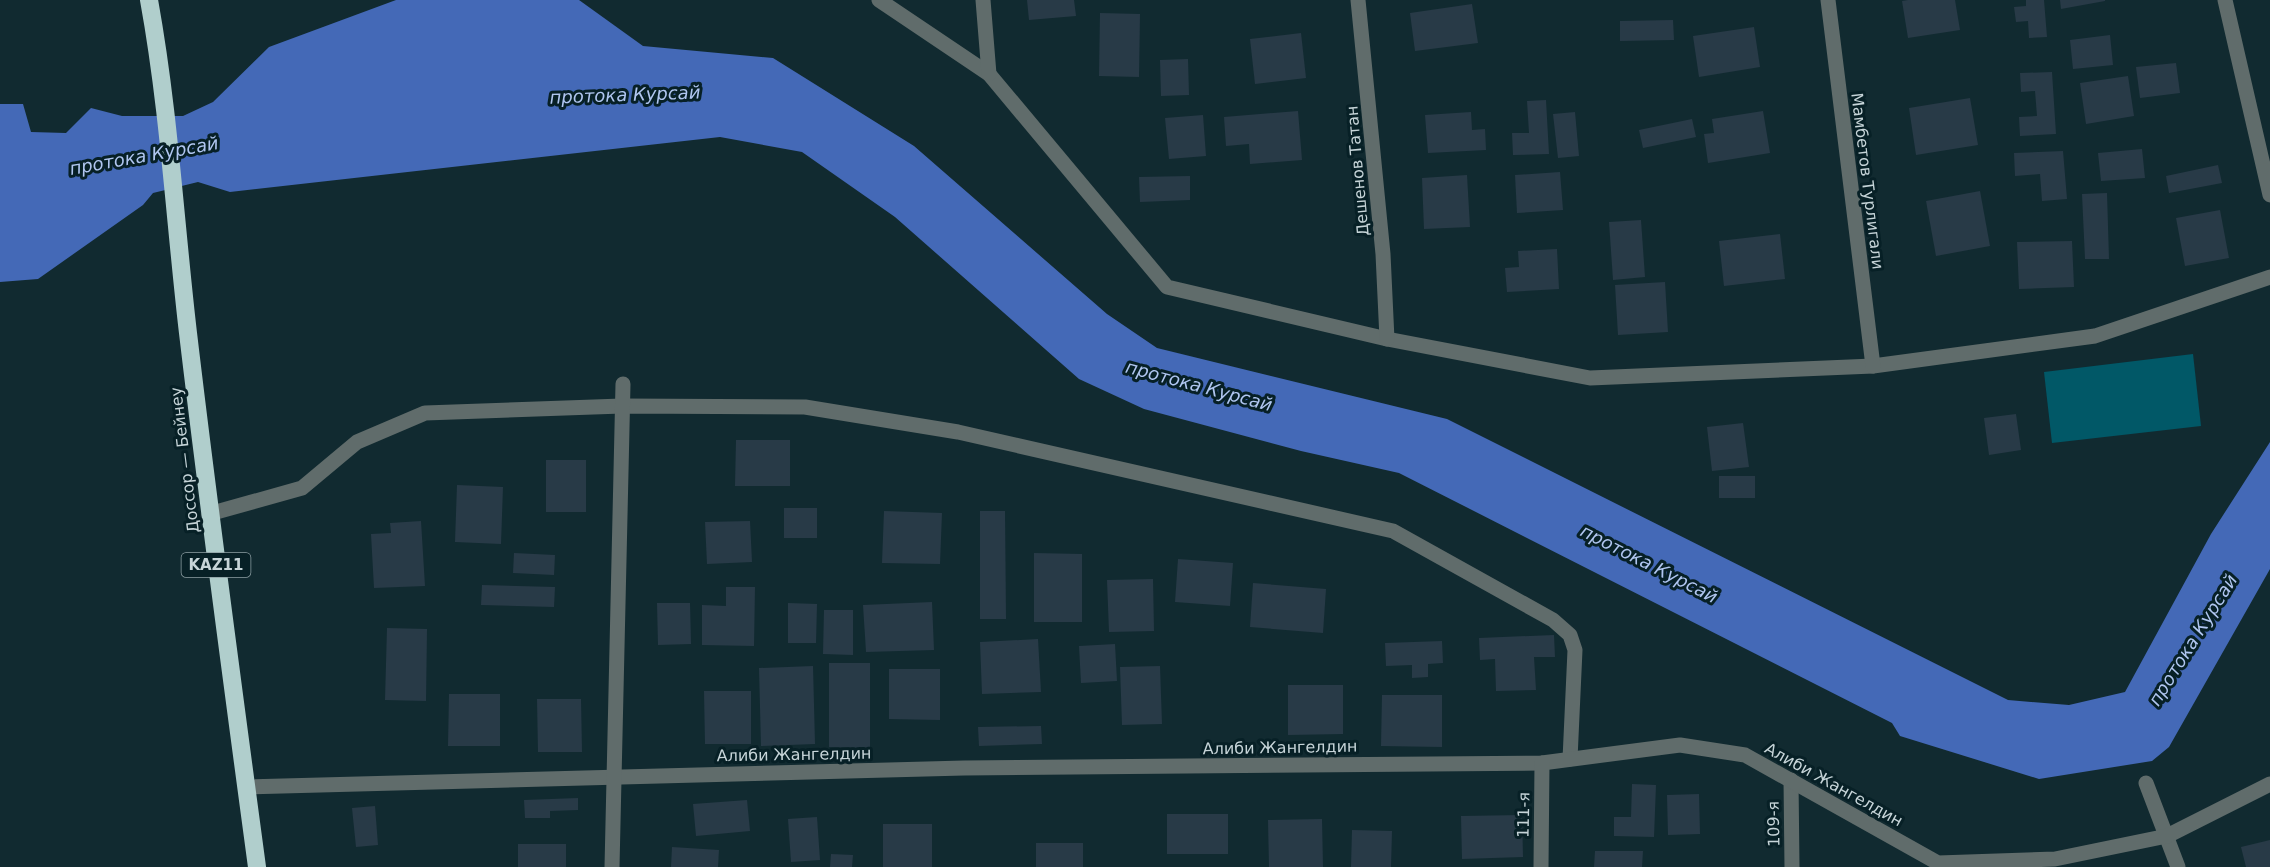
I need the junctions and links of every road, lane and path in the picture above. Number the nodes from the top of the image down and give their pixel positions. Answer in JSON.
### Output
{"nodes":[{"id":1,"x":149,"y":0,"type":"edge"},
{"id":2,"x":879,"y":0,"type":"edge"},
{"id":3,"x":983,"y":0,"type":"edge"},
{"id":4,"x":1358,"y":0,"type":"edge"},
{"id":5,"x":1828,"y":0,"type":"edge"},
{"id":6,"x":2224,"y":0,"type":"edge"},
{"id":7,"x":990,"y":74,"type":"junction"},
{"id":8,"x":2270,"y":195,"type":"edge"},
{"id":9,"x":2270,"y":277,"type":"edge"},
{"id":10,"x":1387,"y":339,"type":"junction"},
{"id":11,"x":1873,"y":366,"type":"junction"},
{"id":12,"x":623,"y":384,"type":"dead end"},
{"id":13,"x":622,"y":406,"type":"junction"},
{"id":14,"x":209,"y":514,"type":"junction"},
{"id":15,"x":1570,"y":759,"type":"junction"},
{"id":16,"x":1542,"y":763,"type":"junction"},
{"id":17,"x":614,"y":776,"type":"junction"},
{"id":18,"x":1791,"y":780,"type":"junction"},
{"id":19,"x":2146,"y":783,"type":"dead end"},
{"id":20,"x":2270,"y":784,"type":"edge"},
{"id":21,"x":246,"y":787,"type":"junction"},
{"id":22,"x":2167,"y":836,"type":"junction"},
{"id":23,"x":1938,"y":865,"type":"edge"},
{"id":24,"x":257,"y":867,"type":"edge"},
{"id":25,"x":612,"y":867,"type":"edge"},
{"id":26,"x":1540,"y":867,"type":"edge"},
{"id":27,"x":1792,"y":867,"type":"edge"},
{"id":28,"x":2178,"y":867,"type":"edge"}],
"edges":[{"from":1,"to":14,"type":"highway","name":"Доссор — Бейнеу","number":"KAZ11"},
{"from":2,"to":7,"type":"street"},
{"from":3,"to":7,"type":"street"},
{"from":4,"to":10,"type":"street","name":"Дешенов Татан"},
{"from":5,"to":11,"type":"street","name":"Мамбетов Турлигали"},
{"from":6,"to":8,"type":"street"},
{"from":7,"to":10,"type":"street"},
{"from":9,"to":11,"type":"street"},
{"from":10,"to":11,"type":"street"},
{"from":12,"to":13,"type":"street"},
{"from":13,"to":14,"type":"street"},
{"from":13,"to":15,"type":"street"},
{"from":13,"to":17,"type":"street"},
{"from":14,"to":21,"type":"highway","name":"Доссор — Бейнеу","number":"KAZ11"},
{"from":15,"to":16,"type":"street","name":"Алиби Жангелдин"},
{"from":15,"to":18,"type":"street","name":"Алиби Жангелдин"},
{"from":16,"to":17,"type":"street","name":"Алиби Жангелдин"},
{"from":16,"to":26,"type":"street","name":"111-я"},
{"from":17,"to":21,"type":"street","name":"Алиби Жангелдин"},
{"from":17,"to":25,"type":"street"},
{"from":18,"to":23,"type":"street","name":"Алиби Жангелдин"},
{"from":18,"to":27,"type":"street","name":"109-я"},
{"from":19,"to":22,"type":"street"},
{"from":20,"to":22,"type":"street","name":"Алиби Жангелдин"},
{"from":21,"to":24,"type":"highway","name":"Доссор — Бейнеу","number":"KAZ11"},
{"from":22,"to":23,"type":"street","name":"Алиби Жангелдин"},
{"from":22,"to":28,"type":"street"}]}
